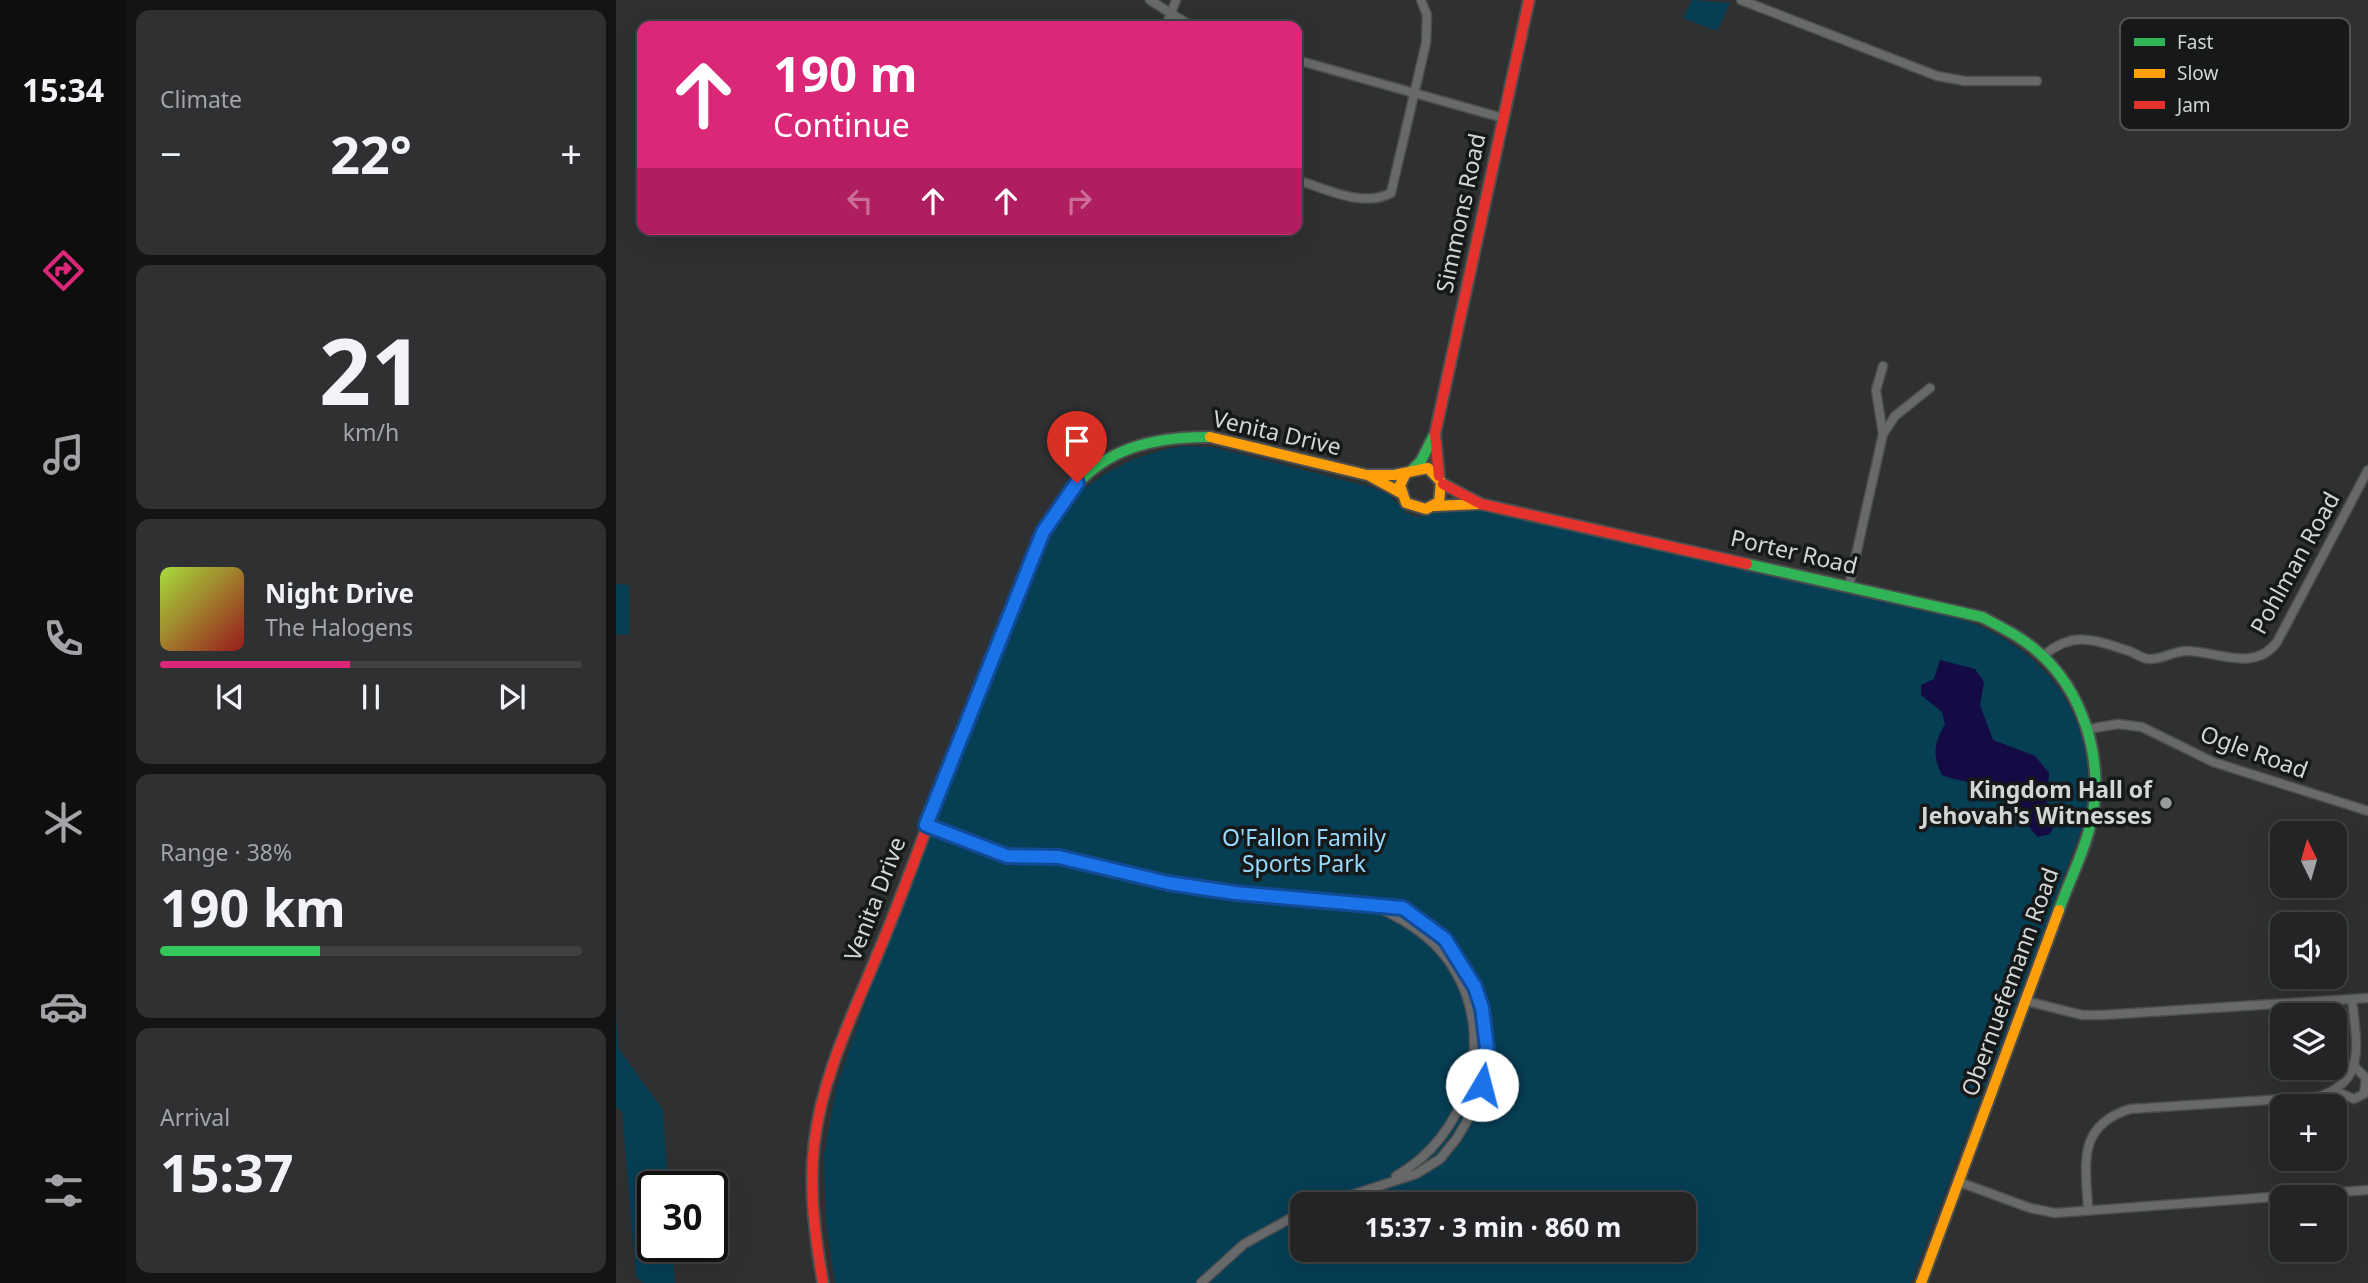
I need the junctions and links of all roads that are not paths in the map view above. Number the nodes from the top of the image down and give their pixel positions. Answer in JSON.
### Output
{"nodes":[{"id":1,"x":1150,"y":0,"type":"edge"},
{"id":2,"x":1176,"y":0,"type":"edge"},
{"id":3,"x":1421,"y":0,"type":"edge"},
{"id":4,"x":1529,"y":0,"type":"edge"},
{"id":5,"x":1741,"y":0,"type":"edge"},
{"id":6,"x":1170,"y":13,"type":"junction"},
{"id":7,"x":1168,"y":21,"type":"edge"},
{"id":8,"x":1183,"y":21,"type":"edge"},
{"id":9,"x":1302,"y":61,"type":"edge"},
{"id":10,"x":2037,"y":81,"type":"dead end"},
{"id":11,"x":1415,"y":95,"type":"junction"},
{"id":12,"x":1503,"y":118,"type":"junction"},
{"id":13,"x":1302,"y":182,"type":"edge"},
{"id":14,"x":1883,"y":366,"type":"dead end"},
{"id":15,"x":1930,"y":388,"type":"dead end"},
{"id":16,"x":1435,"y":434,"type":"junction"},
{"id":17,"x":1883,"y":435,"type":"junction"},
{"id":18,"x":2368,"y":470,"type":"edge"},
{"id":19,"x":1410,"y":471,"type":"junction"},
{"id":20,"x":1367,"y":475,"type":"junction"},
{"id":21,"x":1441,"y":480,"type":"junction"},
{"id":22,"x":1401,"y":493,"type":"junction"},
{"id":23,"x":1481,"y":504,"type":"junction"},
{"id":24,"x":1433,"y":507,"type":"junction"},
{"id":25,"x":1849,"y":586,"type":"junction"},
{"id":26,"x":2043,"y":655,"type":"junction"},
{"id":27,"x":2072,"y":692,"type":"joint"},
{"id":28,"x":2088,"y":729,"type":"junction"},
{"id":29,"x":2368,"y":811,"type":"edge"},
{"id":30,"x":926,"y":825,"type":"junction"},
{"id":31,"x":1374,"y":905,"type":"junction"},
{"id":32,"x":2368,"y":998,"type":"edge"},
{"id":33,"x":2352,"y":999,"type":"junction"},
{"id":34,"x":2026,"y":1001,"type":"junction"},
{"id":35,"x":2356,"y":1068,"type":"junction"},
{"id":36,"x":2335,"y":1091,"type":"junction"},
{"id":37,"x":1384,"y":1182,"type":"junction"},
{"id":38,"x":1959,"y":1182,"type":"junction"},
{"id":39,"x":2368,"y":1190,"type":"edge"},
{"id":40,"x":1357,"y":1192,"type":"edge"},
{"id":41,"x":2088,"y":1210,"type":"junction"},
{"id":42,"x":1290,"y":1219,"type":"edge"},
{"id":43,"x":823,"y":1283,"type":"edge"},
{"id":44,"x":1201,"y":1283,"type":"edge"},
{"id":45,"x":1921,"y":1283,"type":"edge"}],
"edges":[{"from":1,"to":6,"type":"street"},
{"from":2,"to":6,"type":"street"},
{"from":3,"to":11,"type":"street"},
{"from":4,"to":12,"type":"street","name":"Simmons Road"},
{"from":5,"to":10,"type":"street"},
{"from":6,"to":7,"type":"street"},
{"from":6,"to":8,"type":"street"},
{"from":9,"to":11,"type":"street"},
{"from":11,"to":12,"type":"street"},
{"from":11,"to":13,"type":"street"},
{"from":12,"to":16,"type":"street","name":"Simmons Road"},
{"from":14,"to":17,"type":"street"},
{"from":15,"to":17,"type":"street"},
{"from":16,"to":19,"type":"street","name":"Simmons Road"},
{"from":16,"to":21,"type":"street","name":"Simmons Road"},
{"from":17,"to":25,"type":"street"},
{"from":18,"to":26,"type":"street","name":"Pohlman Road"},
{"from":19,"to":20,"type":"street","name":"Venita Drive"},
{"from":19,"to":21,"type":"street"},
{"from":19,"to":22,"type":"street"},
{"from":20,"to":22,"type":"street","name":"Venita Drive"},
{"from":20,"to":30,"type":"street","name":"Venita Drive"},
{"from":21,"to":23,"type":"street","name":"Porter Road"},
{"from":21,"to":24,"type":"street"},
{"from":22,"to":24,"type":"street"},
{"from":23,"to":24,"type":"street","name":"Porter Road"},
{"from":23,"to":25,"type":"street","name":"Porter Road"},
{"from":25,"to":26,"type":"street","name":"Porter Road"},
{"from":26,"to":27,"type":"street","name":"Porter Road"},
{"from":27,"to":28,"type":"street","name":"Obernuefemann Road"},
{"from":28,"to":29,"type":"street","name":"Ogle Road"},
{"from":28,"to":34,"type":"street","name":"Obernuefemann Road"},
{"from":30,"to":31,"type":"street"},
{"from":30,"to":43,"type":"street","name":"Venita Drive"},
{"from":31,"to":37,"type":"street"},
{"from":31,"to":37,"type":"street"},
{"from":32,"to":33,"type":"street"},
{"from":33,"to":34,"type":"street"},
{"from":33,"to":35,"type":"street"},
{"from":34,"to":38,"type":"street","name":"Obernuefemann Road"},
{"from":35,"to":36,"type":"street"},
{"from":35,"to":36,"type":"street"},
{"from":36,"to":41,"type":"street"},
{"from":37,"to":40,"type":"street"},
{"from":38,"to":41,"type":"street"},
{"from":38,"to":45,"type":"street","name":"Obernuefemann Road"},
{"from":39,"to":41,"type":"street"},
{"from":42,"to":44,"type":"street"}]}
